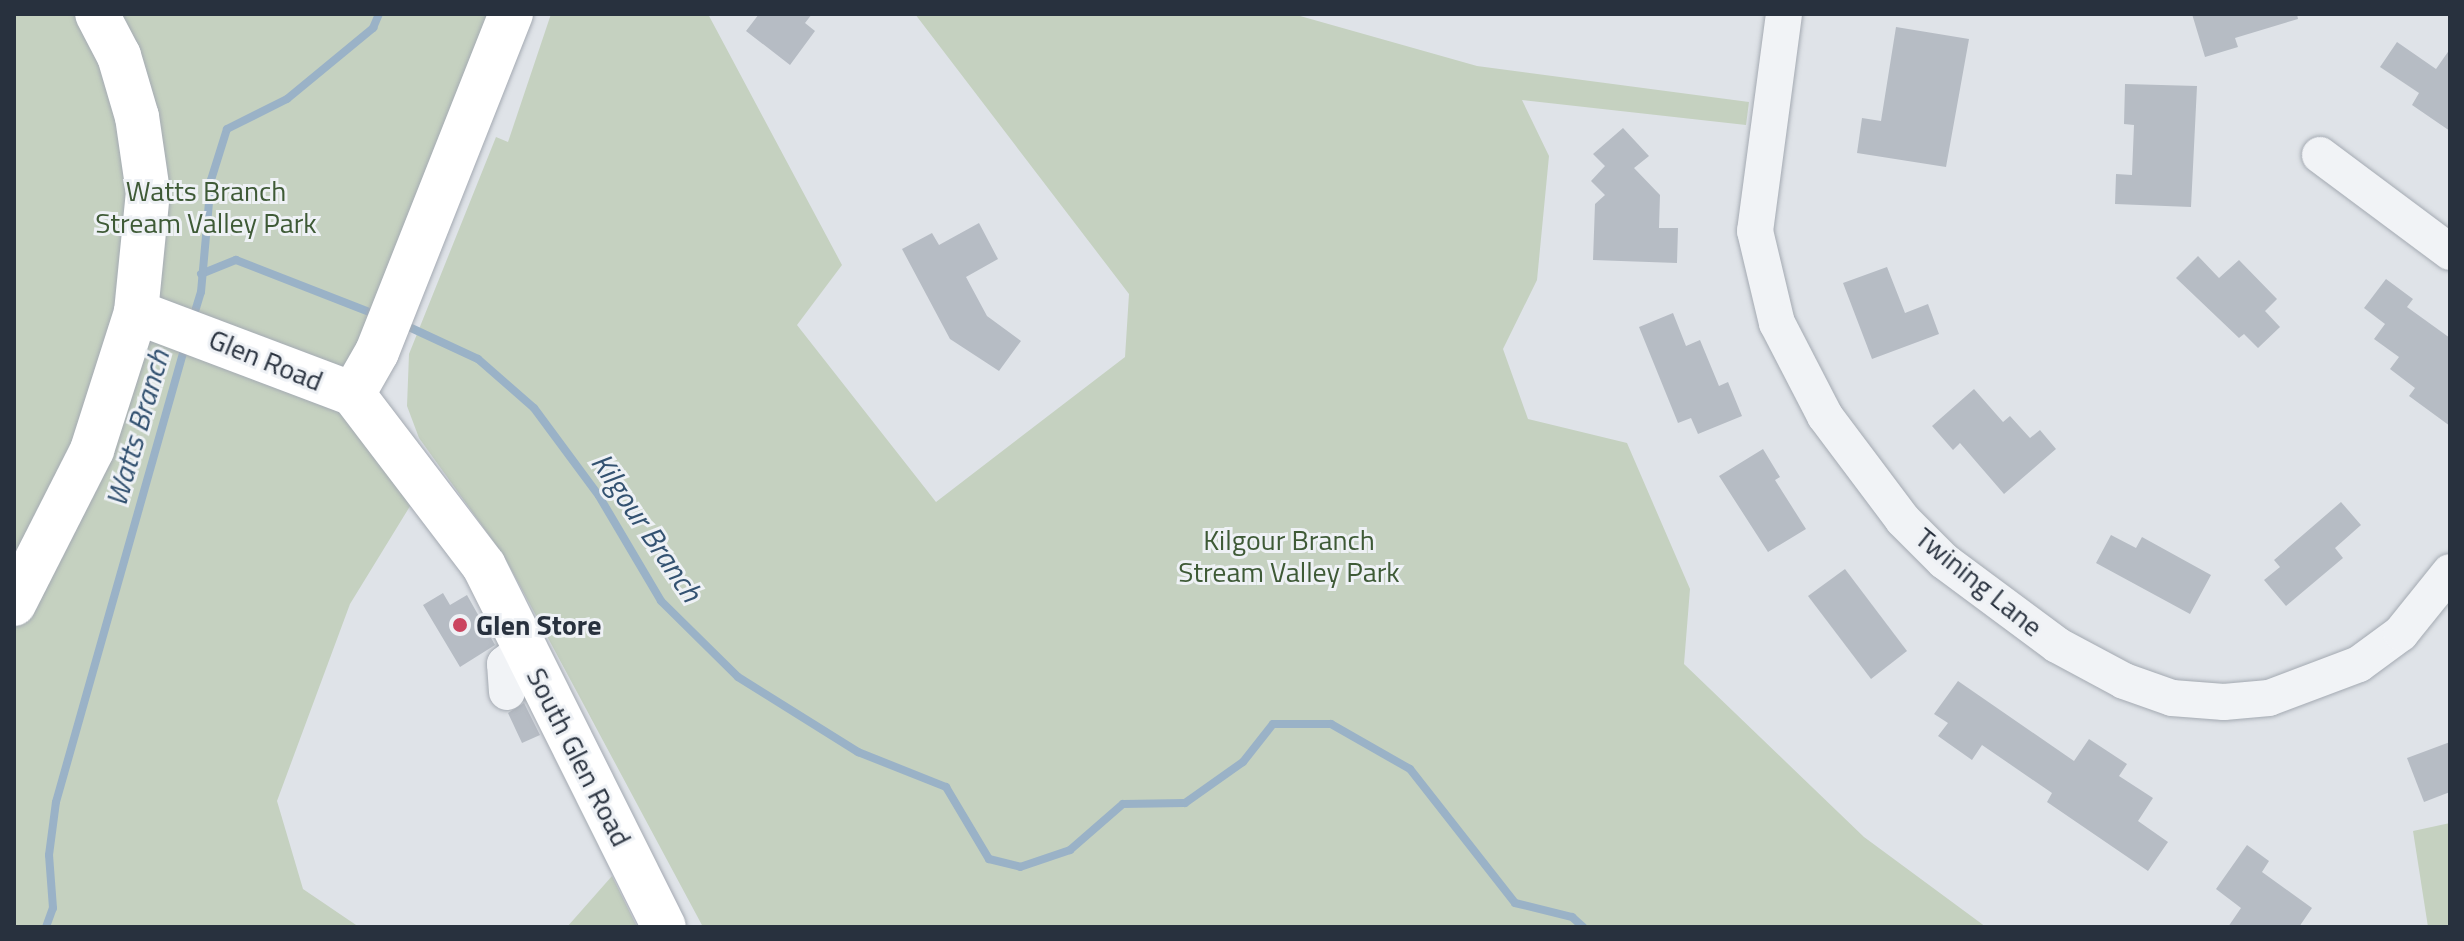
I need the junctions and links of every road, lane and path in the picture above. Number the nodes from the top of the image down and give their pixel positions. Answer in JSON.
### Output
{"nodes":[{"id":1,"x":97,"y":14,"type":"edge"},
{"id":2,"x":511,"y":14,"type":"edge"},
{"id":3,"x":1784,"y":14,"type":"edge"},
{"id":4,"x":2320,"y":155,"type":"dead end"},
{"id":5,"x":2450,"y":252,"type":"edge"},
{"id":6,"x":152,"y":317,"type":"junction"},
{"id":7,"x":353,"y":394,"type":"junction"},
{"id":8,"x":2450,"y":572,"type":"edge"},
{"id":9,"x":14,"y":604,"type":"edge"},
{"id":10,"x":525,"y":649,"type":"junction"},
{"id":11,"x":507,"y":692,"type":"dead end"},
{"id":12,"x":664,"y":927,"type":"edge"}],
"edges":[{"from":1,"to":6,"type":"main road"},
{"from":2,"to":7,"type":"main road","name":"Glen Road"},
{"from":3,"to":8,"type":"street","name":"Twining Lane"},
{"from":4,"to":5,"type":"street"},
{"from":6,"to":7,"type":"main road","name":"Glen Road"},
{"from":6,"to":9,"type":"main road"},
{"from":7,"to":10,"type":"main road","name":"South Glen Road"},
{"from":10,"to":11,"type":"street"},
{"from":10,"to":12,"type":"main road","name":"South Glen Road"}]}
